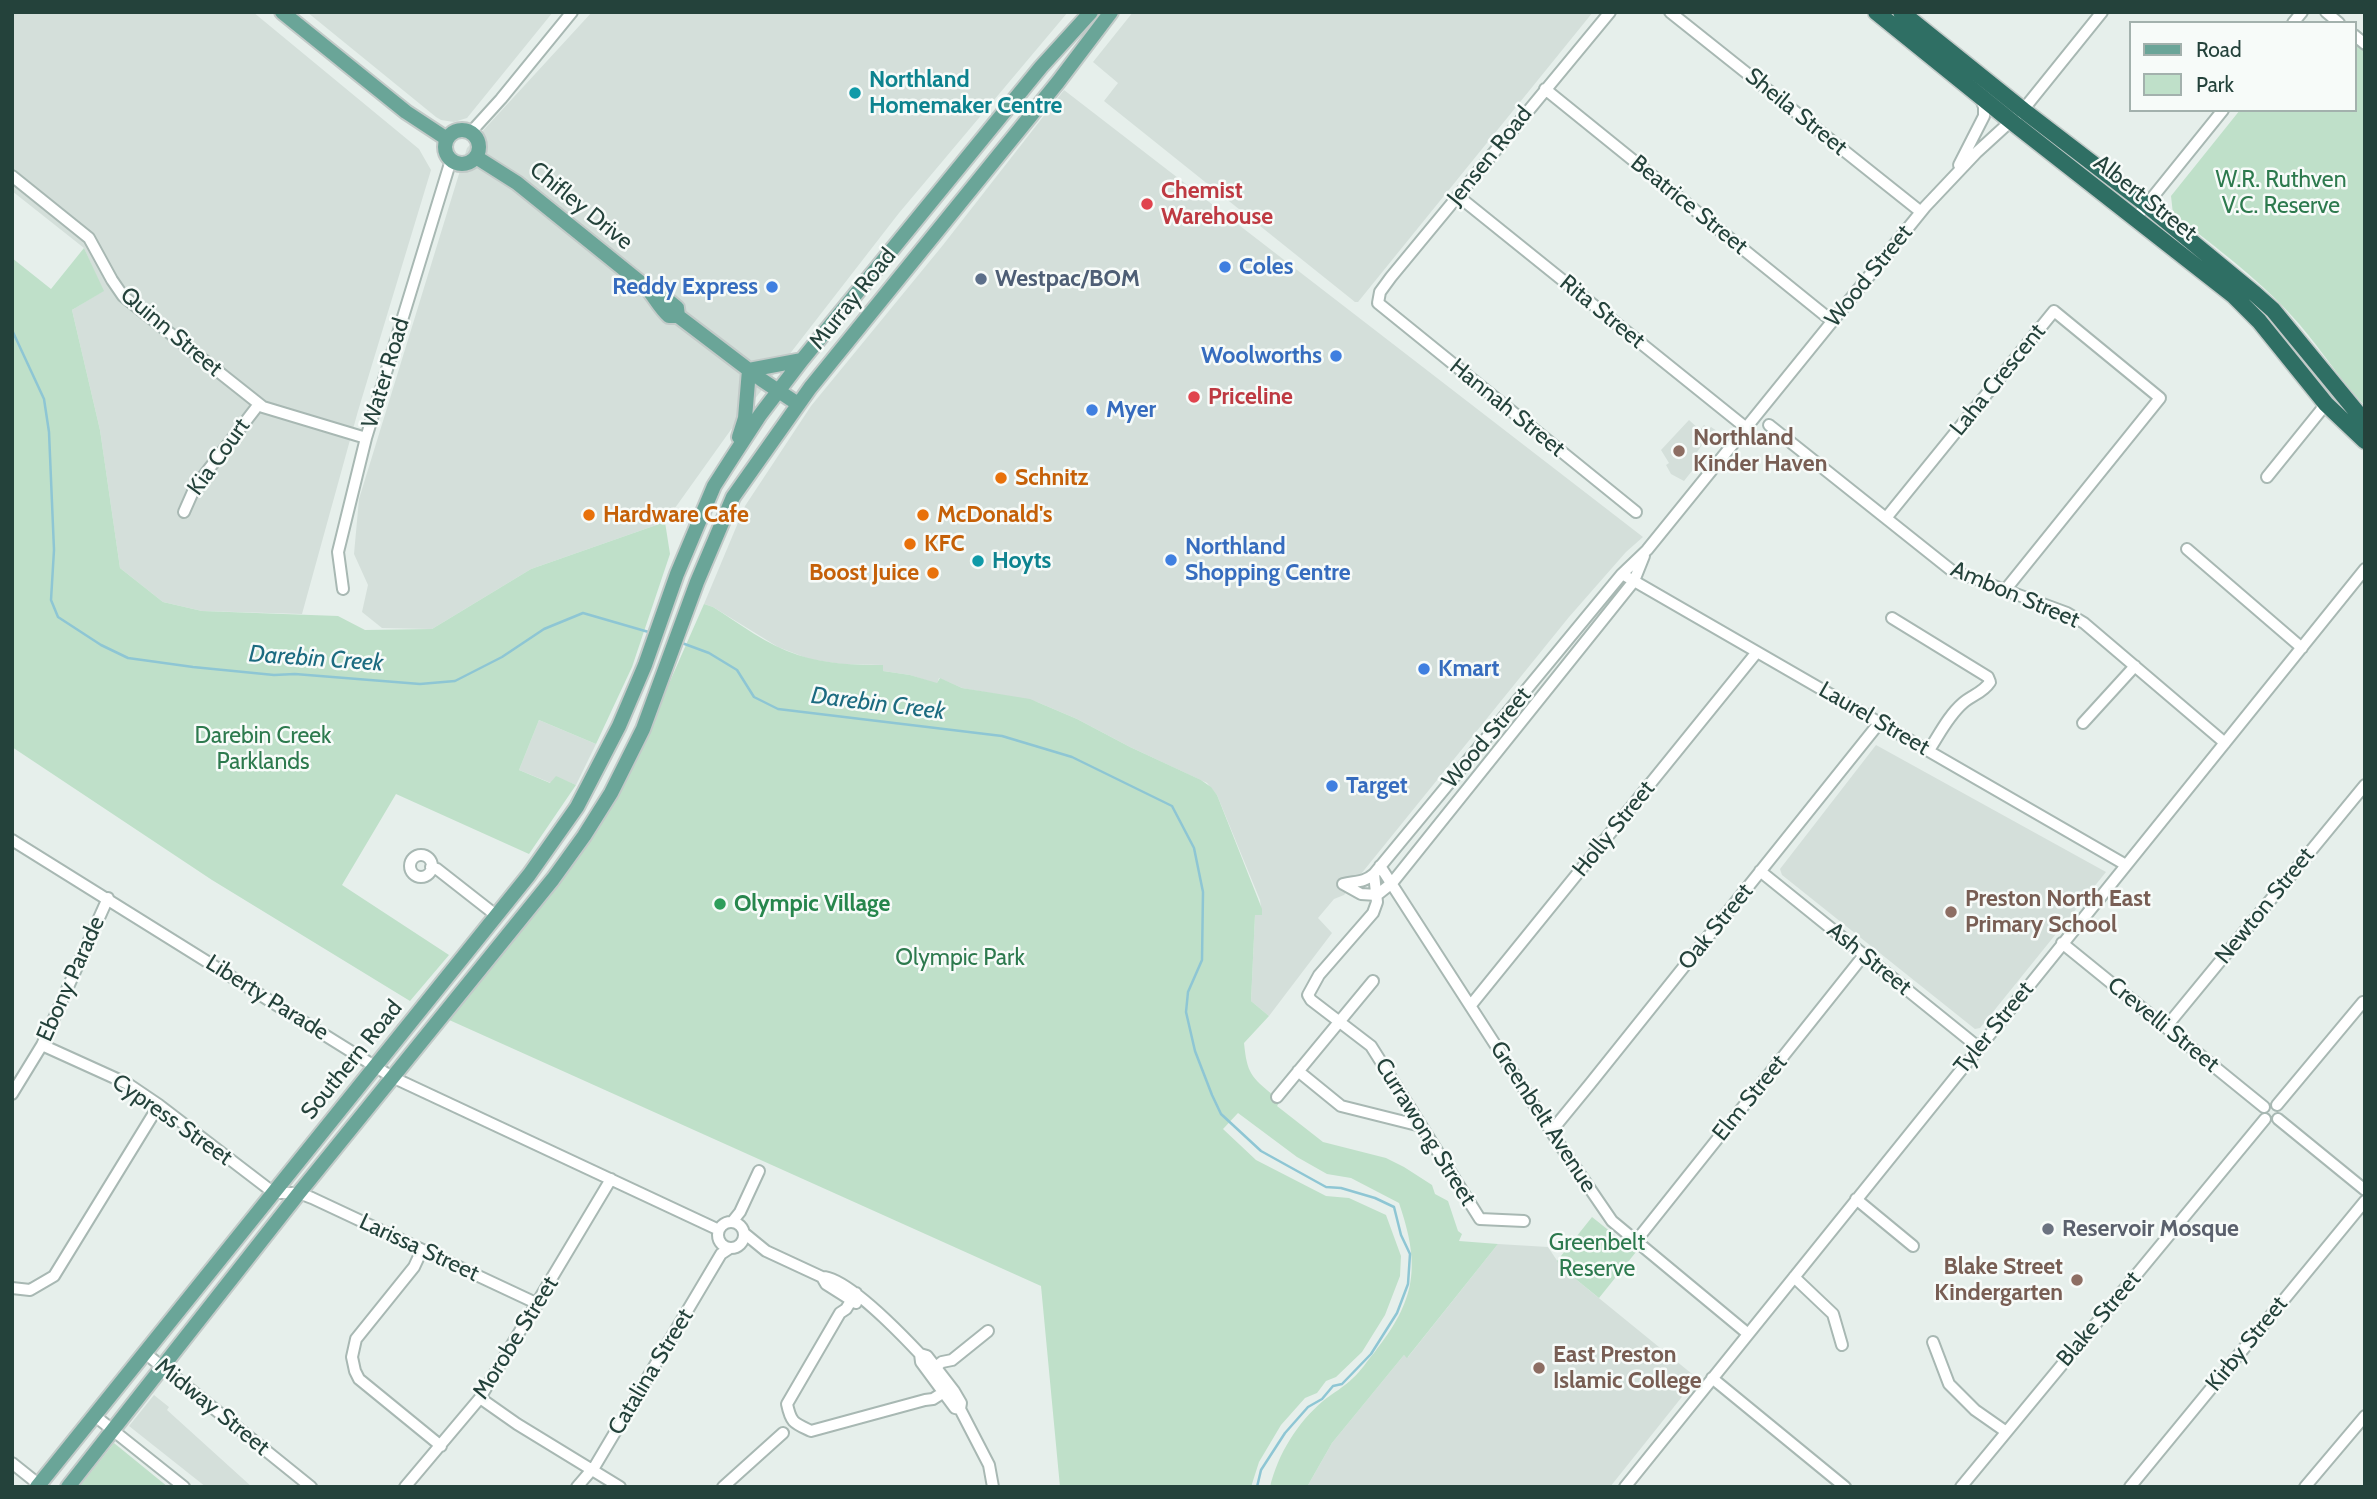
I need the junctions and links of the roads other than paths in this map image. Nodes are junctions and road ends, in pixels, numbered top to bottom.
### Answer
1 (282, 12) edge
2 (572, 12) edge
3 (1091, 12) edge
4 (1111, 12) edge
5 (1610, 12) edge
6 (1670, 12) edge
7 (1876, 12) edge
8 (1901, 12) edge
9 (2102, 12) edge
10 (1041, 67) junction
11 (1058, 82) junction
12 (1545, 89) junction
13 (1979, 94) junction
14 (2221, 112) edge
15 (2017, 116) junction
16 (471, 132) junction
17 (447, 139) junction
18 (476, 157) junction
19 (451, 160) junction
20 (12, 176) edge
21 (1952, 177) junction
22 (1458, 196) junction
23 (2147, 205) junction
24 (1921, 212) junction
25 (2135, 219) junction
26 (1378, 303) joint
27 (2273, 310) junction
28 (1832, 321) junction
29 (2259, 321) junction
30 (802, 360) junction
31 (749, 370) junction
32 (778, 391) junction
33 (259, 404) junction
34 (798, 404) junction
35 (2326, 404) junction
36 (2365, 422) edge
37 (1769, 425) dead end
38 (1745, 428) junction
39 (366, 438) junction
40 (2365, 441) edge
41 (732, 458) junction
42 (2267, 477) dead end
43 (184, 512) dead end
44 (1636, 512) dead end
45 (1886, 518) junction
46 (2187, 549) dead end
47 (1647, 550) junction
48 (2365, 569) edge
49 (677, 574) junction
50 (1622, 574) junction
51 (1634, 581) junction
52 (696, 582) junction
53 (343, 589) dead end
54 (2006, 589) junction
55 (1892, 618) dead end
56 (656, 633) joint
57 (675, 640) joint
58 (2302, 648) junction
59 (1758, 652) junction
60 (2135, 666) junction
61 (1880, 722) junction
62 (2082, 723) dead end
63 (2224, 743) junction
64 (1929, 750) junction
65 (2363, 791) edge
66 (1407, 834) junction
67 (1429, 838) junction
68 (12, 840) edge
69 (2126, 865) junction
70 (431, 867) dead end
71 (1377, 870) junction
72 (1760, 871) junction
73 (1392, 883) junction
74 (1377, 895) junction
75 (108, 898) junction
76 (497, 916) junction
77 (2062, 943) junction
78 (1864, 955) junction
79 (1373, 981) dead end
80 (1310, 988) joint
81 (2363, 1002) dead end
82 (1471, 1006) junction
83 (1339, 1021) junction
84 (2166, 1027) junction
85 (42, 1045) junction
86 (1978, 1047) junction
87 (377, 1065) junction
88 (1298, 1071) junction
89 (392, 1077) junction
90 (12, 1094) edge
91 (1277, 1097) dead end
92 (159, 1105) junction
93 (2277, 1105) junction
94 (2264, 1107) junction
95 (2265, 1119) junction
96 (2278, 1119) junction
97 (1422, 1126) junction
98 (1549, 1128) junction
99 (760, 1171) dead end
100 (611, 1179) junction
101 (2365, 1189) edge
102 (274, 1193) junction
103 (299, 1193) junction
104 (1856, 1199) junction
105 (2365, 1201) edge
106 (1524, 1220) dead end
107 (739, 1227) junction
108 (719, 1230) junction
109 (1636, 1241) junction
110 (1913, 1246) dead end
111 (728, 1248) junction
112 (422, 1250) junction
113 (766, 1251) junction
114 (1794, 1277) junction
115 (12, 1288) edge
116 (849, 1294) junction
117 (538, 1304) junction
118 (988, 1331) dead end
119 (1747, 1333) junction
120 (1933, 1342) dead end
121 (1842, 1345) dead end
122 (145, 1353) junction
123 (163, 1368) junction
124 (938, 1378) junction
125 (1712, 1378) junction
126 (480, 1398) junction
127 (960, 1409) junction
128 (95, 1416) junction
129 (2365, 1416) edge
130 (114, 1430) junction
131 (2005, 1431) junction
132 (783, 1433) dead end
133 (441, 1446) junction
134 (12, 1462) edge
135 (592, 1469) junction
136 (39, 1486) edge
137 (68, 1487) edge
138 (184, 1487) edge
139 (311, 1487) edge
140 (405, 1487) edge
141 (577, 1487) edge
142 (620, 1487) edge
143 (723, 1487) edge
144 (993, 1487) edge
145 (1625, 1487) edge
146 (1844, 1487) edge
147 (1961, 1487) edge
148 (2130, 1487) edge
149 (2305, 1487) edge

1 - 17 main road
2 - 16 street
3 - 10 main road, Murray Road
4 - 11 main road, Murray Road
5 - 12 street, Jensen Road
6 - 24 street, Sheila Street
7 - 13 highway, Albert Street
8 - 15 highway, Albert Street
9 - 15 street, Wood Street
10 - 11 main road
10 - 30 main road, Murray Road
11 - 34 main road, Murray Road
12 - 22 street, Jensen Road
12 - 28 street, Beatrice Street
13 - 15 highway, Albert Street
13 - 21 street
14 - 23 street
15 - 21 street, Wood Street
15 - 23 highway, Albert Street
15 - 25 highway, Albert Street
16 - 17 main road
16 - 18 main road
17 - 19 main road
18 - 19 main road
18 - 31 main road, Chifley Drive
19 - 39 street, Water Road
20 - 33 street, Quinn Street
21 - 24 street, Wood Street
22 - 26 street, Jensen Road
22 - 38 street, Rita Street
23 - 25 street
23 - 27 highway, Albert Street
24 - 28 street, Wood Street
25 - 29 highway, Albert Street
26 - 44 street, Hannah Street
27 - 29 highway
27 - 36 highway, Albert Street
28 - 38 street, Wood Street
29 - 35 highway, Albert Street
30 - 31 main road
30 - 32 main road, Murray Road
31 - 32 main road, Chifley Drive
31 - 41 main road
32 - 34 main road, Chifley Drive
32 - 41 main road, Murray Road
33 - 39 street, Quinn Street
33 - 43 street, Kia Court
34 - 52 main road, Murray Road
35 - 40 highway, Albert Street
35 - 42 street
37 - 45 street, Ambon Street
38 - 47 street, Wood Street
39 - 53 street, Water Road
41 - 49 main road, Murray Road
45 - 54 street, Ambon Street
45 - 54 street, Laha Crescent
46 - 58 street
47 - 50 street, Wood Street
47 - 51 street, Wood Street
48 - 58 street, Tyler Street
49 - 52 main road
49 - 56 main road, Murray Road
50 - 51 street, Laurel Street
50 - 66 street, Wood Street
51 - 59 street, Laurel Street
51 - 67 street, Wood Street
52 - 57 main road, Murray Road
54 - 60 street, Ambon Street
55 - 64 street
56 - 76 main road, Southern Road
57 - 89 main road, Southern Road
58 - 63 street, Tyler Street
59 - 61 street, Laurel Street
59 - 82 street, Holly Street
60 - 62 street
60 - 63 street, Ambon Street
61 - 64 street, Laurel Street
61 - 72 street, Oak Street
63 - 69 street, Tyler Street
64 - 69 street, Laurel Street
65 - 84 street, Newton Street
66 - 67 street
66 - 71 street, Wood Street
67 - 73 street, Wood Street
68 - 75 street, Liberty Parade
69 - 77 street, Tyler Street
70 - 76 street
71 - 73 street, Greenbelt Avenue
71 - 74 street
71 - 74 street
72 - 78 street, Ash Street
72 - 98 street, Oak Street
73 - 74 street, Wood Street
73 - 82 street, Greenbelt Avenue
74 - 80 street, Wood Street
75 - 85 street, Ebony Parade
75 - 87 street, Liberty Parade
76 - 87 main road, Southern Road
77 - 84 street, Crevelli Street
77 - 86 street, Tyler Street
78 - 86 street, Ash Street
78 - 109 street, Elm Street
79 - 83 street
80 - 83 street, Currawong Street
81 - 93 street
82 - 98 street, Greenbelt Avenue
83 - 88 street
83 - 97 street, Currawong Street
84 - 94 street, Crevelli Street
85 - 90 street, Ebony Parade
85 - 92 street, Cypress Street
86 - 104 street, Tyler Street
87 - 89 street, Liberty Parade
87 - 102 main road, Southern Road
88 - 91 street
88 - 97 street
89 - 100 street, Liberty Parade
89 - 103 main road, Southern Road
92 - 102 street, Cypress Street
92 - 115 street
93 - 94 street
93 - 96 street
94 - 95 street
95 - 96 street
95 - 131 street, Blake Street
96 - 101 street
97 - 106 street, Currawong Street
98 - 109 street, Greenbelt Avenue
99 - 107 street
100 - 108 street, Liberty Parade
100 - 117 street, Morobe Street
102 - 103 street
102 - 122 main road, Southern Road
103 - 112 street, Larissa Street
103 - 123 main road, Southern Road
104 - 110 street
104 - 114 street, Tyler Street
105 - 148 street, Kirby Street
107 - 108 street
107 - 111 street
107 - 113 street
108 - 111 street
109 - 119 street, Greenbelt Avenue
111 - 113 street
111 - 135 street, Catalina Street
112 - 117 street, Larissa Street
112 - 133 street
113 - 116 street
114 - 119 street, Tyler Street
114 - 121 street
116 - 124 street
116 - 124 street
117 - 126 street, Morobe Street
118 - 124 street
119 - 125 street, Tyler Street
120 - 131 street
122 - 123 street, Midway Street
122 - 128 main road, Southern Road
123 - 130 main road, Southern Road
123 - 139 street, Midway Street
124 - 127 street
124 - 127 street
125 - 145 street, Tyler Street
125 - 146 street
126 - 133 street, Morobe Street
126 - 135 street
127 - 144 street
128 - 130 street
128 - 136 main road, Southern Road
129 - 149 street
130 - 137 main road, Southern Road
130 - 138 street
131 - 147 street, Blake Street
132 - 143 street
133 - 140 street, Morobe Street
134 - 136 street
135 - 141 street, Catalina Street
135 - 142 street

